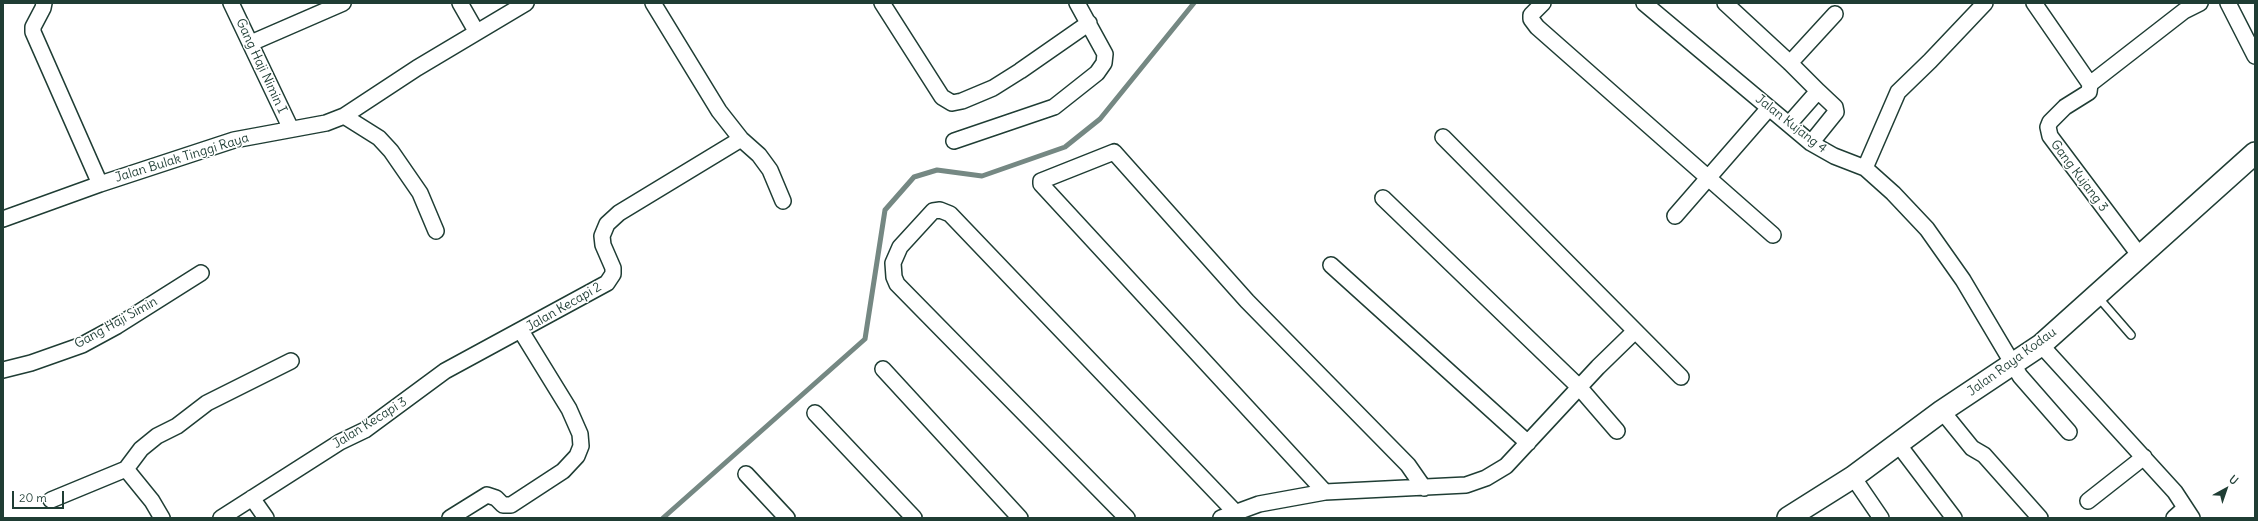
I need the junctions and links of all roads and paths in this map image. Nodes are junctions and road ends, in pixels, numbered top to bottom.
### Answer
1 (44, 3) edge
2 (231, 3) edge
3 (343, 3) edge
4 (460, 3) edge
5 (526, 3) edge
6 (653, 3) edge
7 (882, 3) edge
8 (1077, 3) edge
9 (1543, 3) edge
10 (1644, 3) edge
11 (1725, 3) edge
12 (1985, 3) edge
13 (2034, 3) edge
14 (2200, 3) edge
15 (2228, 3) edge
16 (1835, 14) dead end
17 (1089, 23) junction
18 (476, 31) junction
19 (251, 43) junction
20 (2255, 56) edge
21 (1790, 63) junction
22 (2090, 84) junction
23 (1818, 92) junction
24 (1769, 108) junction
25 (344, 116) junction
26 (1789, 124) junction
27 (291, 129) junction
28 (1443, 137) dead end
29 (741, 139) junction
30 (954, 140) dead end
31 (1812, 143) junction
32 (2255, 153) edge
33 (1865, 168) junction
34 (1708, 178) junction
35 (100, 184) junction
36 (1382, 198) dead end
37 (783, 201) dead end
38 (1675, 216) dead end
39 (3, 219) edge
40 (436, 231) dead end
41 (1773, 235) dead end
42 (2140, 256) junction
43 (1331, 265) dead end
44 (201, 273) dead end
45 (2096, 296) junction
46 (521, 331) junction
47 (1635, 331) junction
48 (2131, 336) dead end
49 (2040, 345) junction
50 (291, 361) dead end
51 (2012, 364) junction
52 (883, 369) dead end
53 (3, 370) edge
54 (1681, 377) dead end
55 (1579, 387) junction
56 (1942, 411) junction
57 (815, 412) dead end
58 (1616, 431) dead end
59 (2069, 432) dead end
60 (1528, 443) junction
61 (1898, 444) junction
62 (2144, 457) junction
63 (126, 469) junction
64 (746, 474) dead end
65 (1853, 477) junction
66 (1424, 488) junction
67 (1325, 492) junction
68 (252, 498) junction
69 (51, 500) dead end
70 (2088, 501) dead end
71 (1228, 515) edge
72 (2184, 515) edge
73 (162, 518) edge
74 (221, 518) edge
75 (266, 518) edge
76 (450, 518) edge
77 (787, 518) edge
78 (914, 518) edge
79 (1020, 518) edge
80 (1127, 518) edge
81 (1788, 518) edge
82 (1881, 518) edge
83 (1954, 518) edge
84 (2040, 518) edge

1 - 35 street
2 - 19 street, Gang Haji Nimin I
3 - 19 street
4 - 18 street
5 - 18 street, Jalan Bulak Tinggi Raya
6 - 29 street
7 - 17 street
8 - 17 street
9 - 34 street
10 - 24 street, Jalan Kujang 4
11 - 21 street
12 - 33 street
13 - 22 street
14 - 22 street
15 - 20 street
16 - 21 street
17 - 30 street
18 - 25 street, Jalan Bulak Tinggi Raya
19 - 27 street, Gang Haji Nimin I
21 - 23 street
22 - 42 street, Gang Kujang 3
23 - 26 street
23 - 31 street
24 - 26 street, Jalan Kujang 4
24 - 34 street
25 - 27 street, Jalan Bulak Tinggi Raya
25 - 40 street
26 - 31 street, Jalan Kujang 4
27 - 35 street, Jalan Bulak Tinggi Raya
28 - 47 street
29 - 37 street
29 - 46 street, Jalan Kecapi 2
31 - 33 street, Jalan Kujang 4
32 - 42 street, Jalan Raya Kodau
33 - 51 street, Jalan Kujang 4
34 - 38 street
34 - 41 street
35 - 39 street, Jalan Bulak Tinggi Raya
36 - 55 street
42 - 45 street, Jalan Raya Kodau
43 - 60 street
44 - 53 street, Gang Haji Simin
45 - 48 lane
45 - 49 street, Jalan Raya Kodau
46 - 68 street, Jalan Kecapi 3
46 - 76 street, Jalan Kecapi 2
47 - 54 street
47 - 55 street
49 - 51 street, Jalan Raya Kodau
49 - 62 street
50 - 63 street
51 - 56 street, Jalan Raya Kodau
51 - 59 street, Jalan Kujang 4
52 - 79 street
55 - 58 street
55 - 60 street
56 - 61 street, Jalan Raya Kodau
56 - 84 street
57 - 78 street
60 - 66 street
61 - 65 street, Jalan Raya Kodau
61 - 83 street
62 - 70 street
62 - 72 street
63 - 69 street
63 - 73 street
64 - 77 street
65 - 81 street, Jalan Raya Kodau
65 - 82 street
66 - 67 street
66 - 67 street
67 - 71 street
68 - 74 street, Jalan Kecapi 3
68 - 75 street
71 - 80 street

